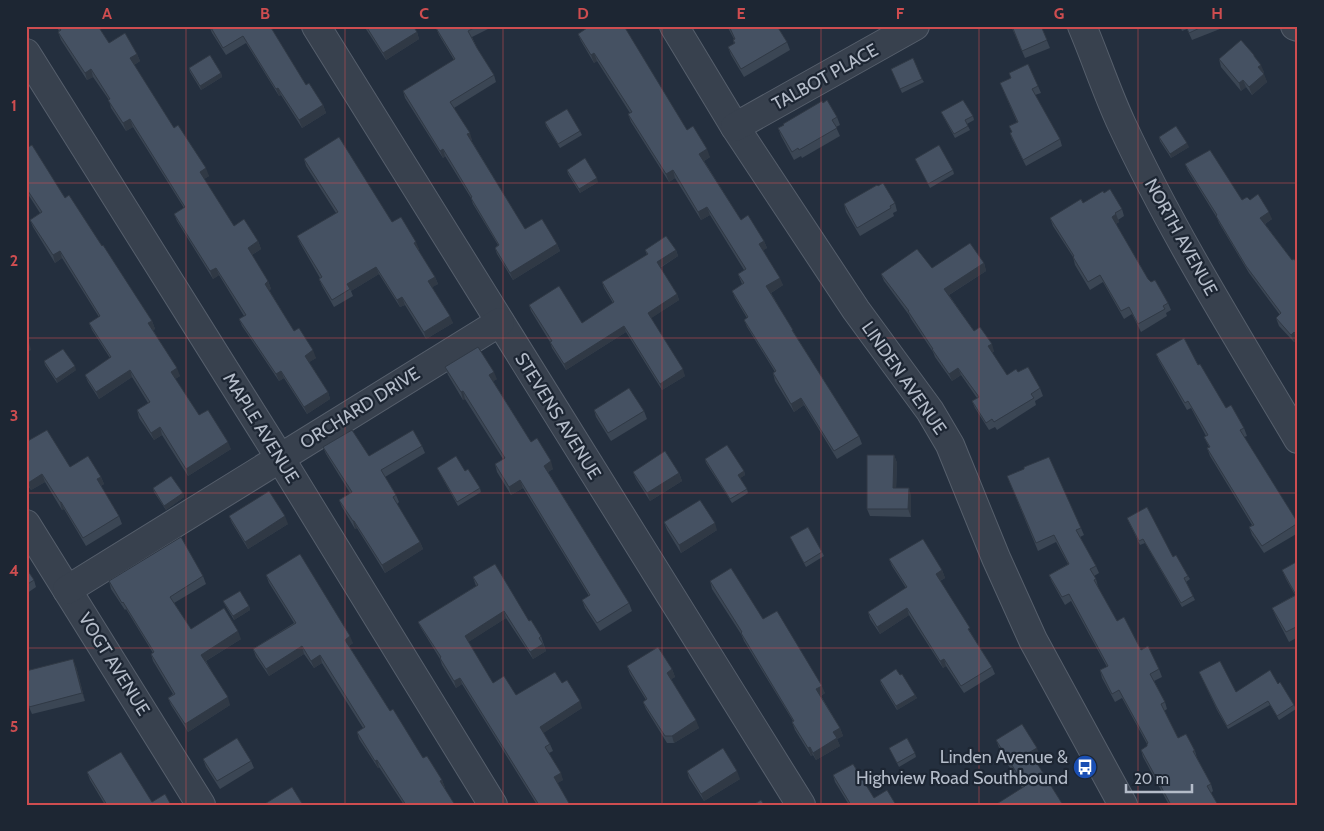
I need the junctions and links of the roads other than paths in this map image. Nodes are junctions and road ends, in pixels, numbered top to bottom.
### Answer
1 (316, 26) edge
2 (674, 26) edge
3 (915, 26) edge
4 (1082, 26) edge
5 (26, 53) edge
6 (735, 127) junction
7 (500, 322) junction
8 (1298, 439) edge
9 (280, 458) junction
10 (26, 524) edge
11 (68, 590) junction
12 (201, 805) edge
13 (493, 805) edge
14 (801, 805) edge
15 (1123, 805) edge

1 - 7 street, STEVENS AVENUE
2 - 6 street, LINDEN AVENUE
3 - 6 street, TALBOT PLACE
4 - 8 street, NORTH AVENUE
5 - 9 street, MAPLE AVENUE
6 - 15 street, LINDEN AVENUE
7 - 9 street, ORCHARD DRIVE
7 - 14 street, STEVENS AVENUE
9 - 11 street, ORCHARD DRIVE
9 - 13 street, MAPLE AVENUE
10 - 11 street, VOGT AVENUE
11 - 12 street, VOGT AVENUE

